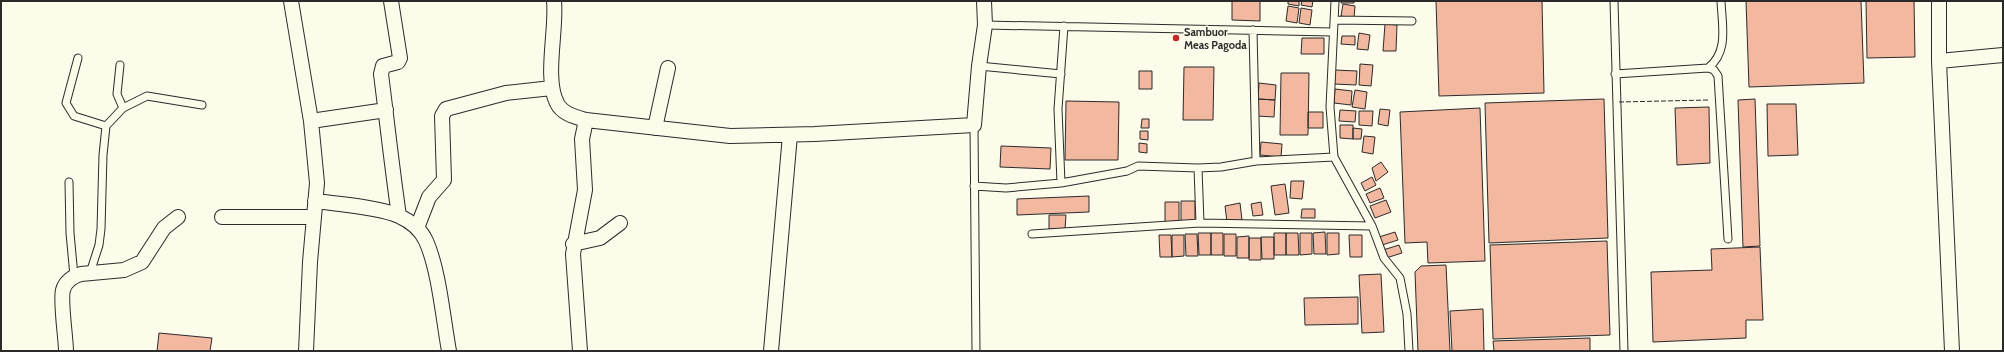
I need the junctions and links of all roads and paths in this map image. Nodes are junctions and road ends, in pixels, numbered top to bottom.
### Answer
1 (291, 1) edge
2 (391, 1) edge
3 (554, 1) edge
4 (984, 1) edge
5 (1335, 1) edge
6 (1614, 1) edge
7 (1721, 1) edge
8 (1939, 1) edge
9 (1334, 20) junction
10 (1412, 21) dead end
11 (985, 25) junction
12 (1064, 26) junction
13 (1253, 30) junction
14 (1333, 32) junction
15 (2003, 55) edge
16 (78, 58) dead end
17 (1939, 61) junction
18 (120, 65) dead end
19 (979, 66) junction
20 (668, 68) dead end
21 (1708, 68) junction
22 (1061, 74) junction
23 (1615, 74) junction
24 (552, 88) junction
25 (202, 105) dead end
26 (123, 108) junction
27 (386, 110) junction
28 (586, 120) junction
29 (311, 121) junction
30 (974, 125) junction
31 (106, 126) junction
32 (655, 128) junction
33 (790, 136) junction
34 (1334, 157) junction
35 (1256, 161) junction
36 (1198, 168) junction
37 (69, 182) dead end
38 (1061, 183) junction
39 (974, 186) junction
40 (315, 202) junction
41 (398, 216) junction
42 (178, 217) dead end
43 (222, 217) dead end
44 (314, 217) junction
45 (620, 223) dead end
46 (1200, 224) junction
47 (1372, 226) junction
48 (417, 228) junction
49 (1032, 234) dead end
50 (1728, 239) dead end
51 (574, 244) junction
52 (90, 273) junction
53 (74, 276) junction
54 (66, 351) edge
55 (306, 351) edge
56 (449, 351) edge
57 (580, 351) edge
58 (771, 351) edge
59 (976, 351) edge
60 (1409, 351) edge
61 (1624, 351) edge
62 (1952, 351) edge

1 - 29 street
2 - 27 street
3 - 24 street
4 - 11 street
5 - 9 lane
6 - 23 lane
7 - 21 lane
8 - 17 street
9 - 10 lane
9 - 14 lane
11 - 12 lane
11 - 19 street
12 - 13 lane
12 - 22 lane
13 - 14 lane
13 - 35 lane
14 - 34 lane
15 - 17 street
16 - 31 lane
17 - 62 street
18 - 26 lane
19 - 22 lane
19 - 30 street
20 - 32 street
21 - 23 lane
21 - 50 lane
22 - 38 lane
23 - 61 lane
24 - 28 street
24 - 48 street
25 - 26 lane
26 - 31 lane
27 - 29 street
27 - 41 street
28 - 32 street
28 - 51 street
29 - 40 street
30 - 33 street
30 - 39 lane
31 - 52 lane
32 - 33 street
33 - 58 street
34 - 35 lane
34 - 47 lane
35 - 36 lane
36 - 38 lane
36 - 46 lane
37 - 53 lane
38 - 39 lane
39 - 59 lane
40 - 41 street
40 - 44 street
41 - 48 street
42 - 52 street
43 - 44 street
44 - 55 street
45 - 51 street
46 - 47 lane
46 - 49 lane
47 - 60 lane
48 - 56 street
51 - 57 street
52 - 53 street
53 - 54 street

